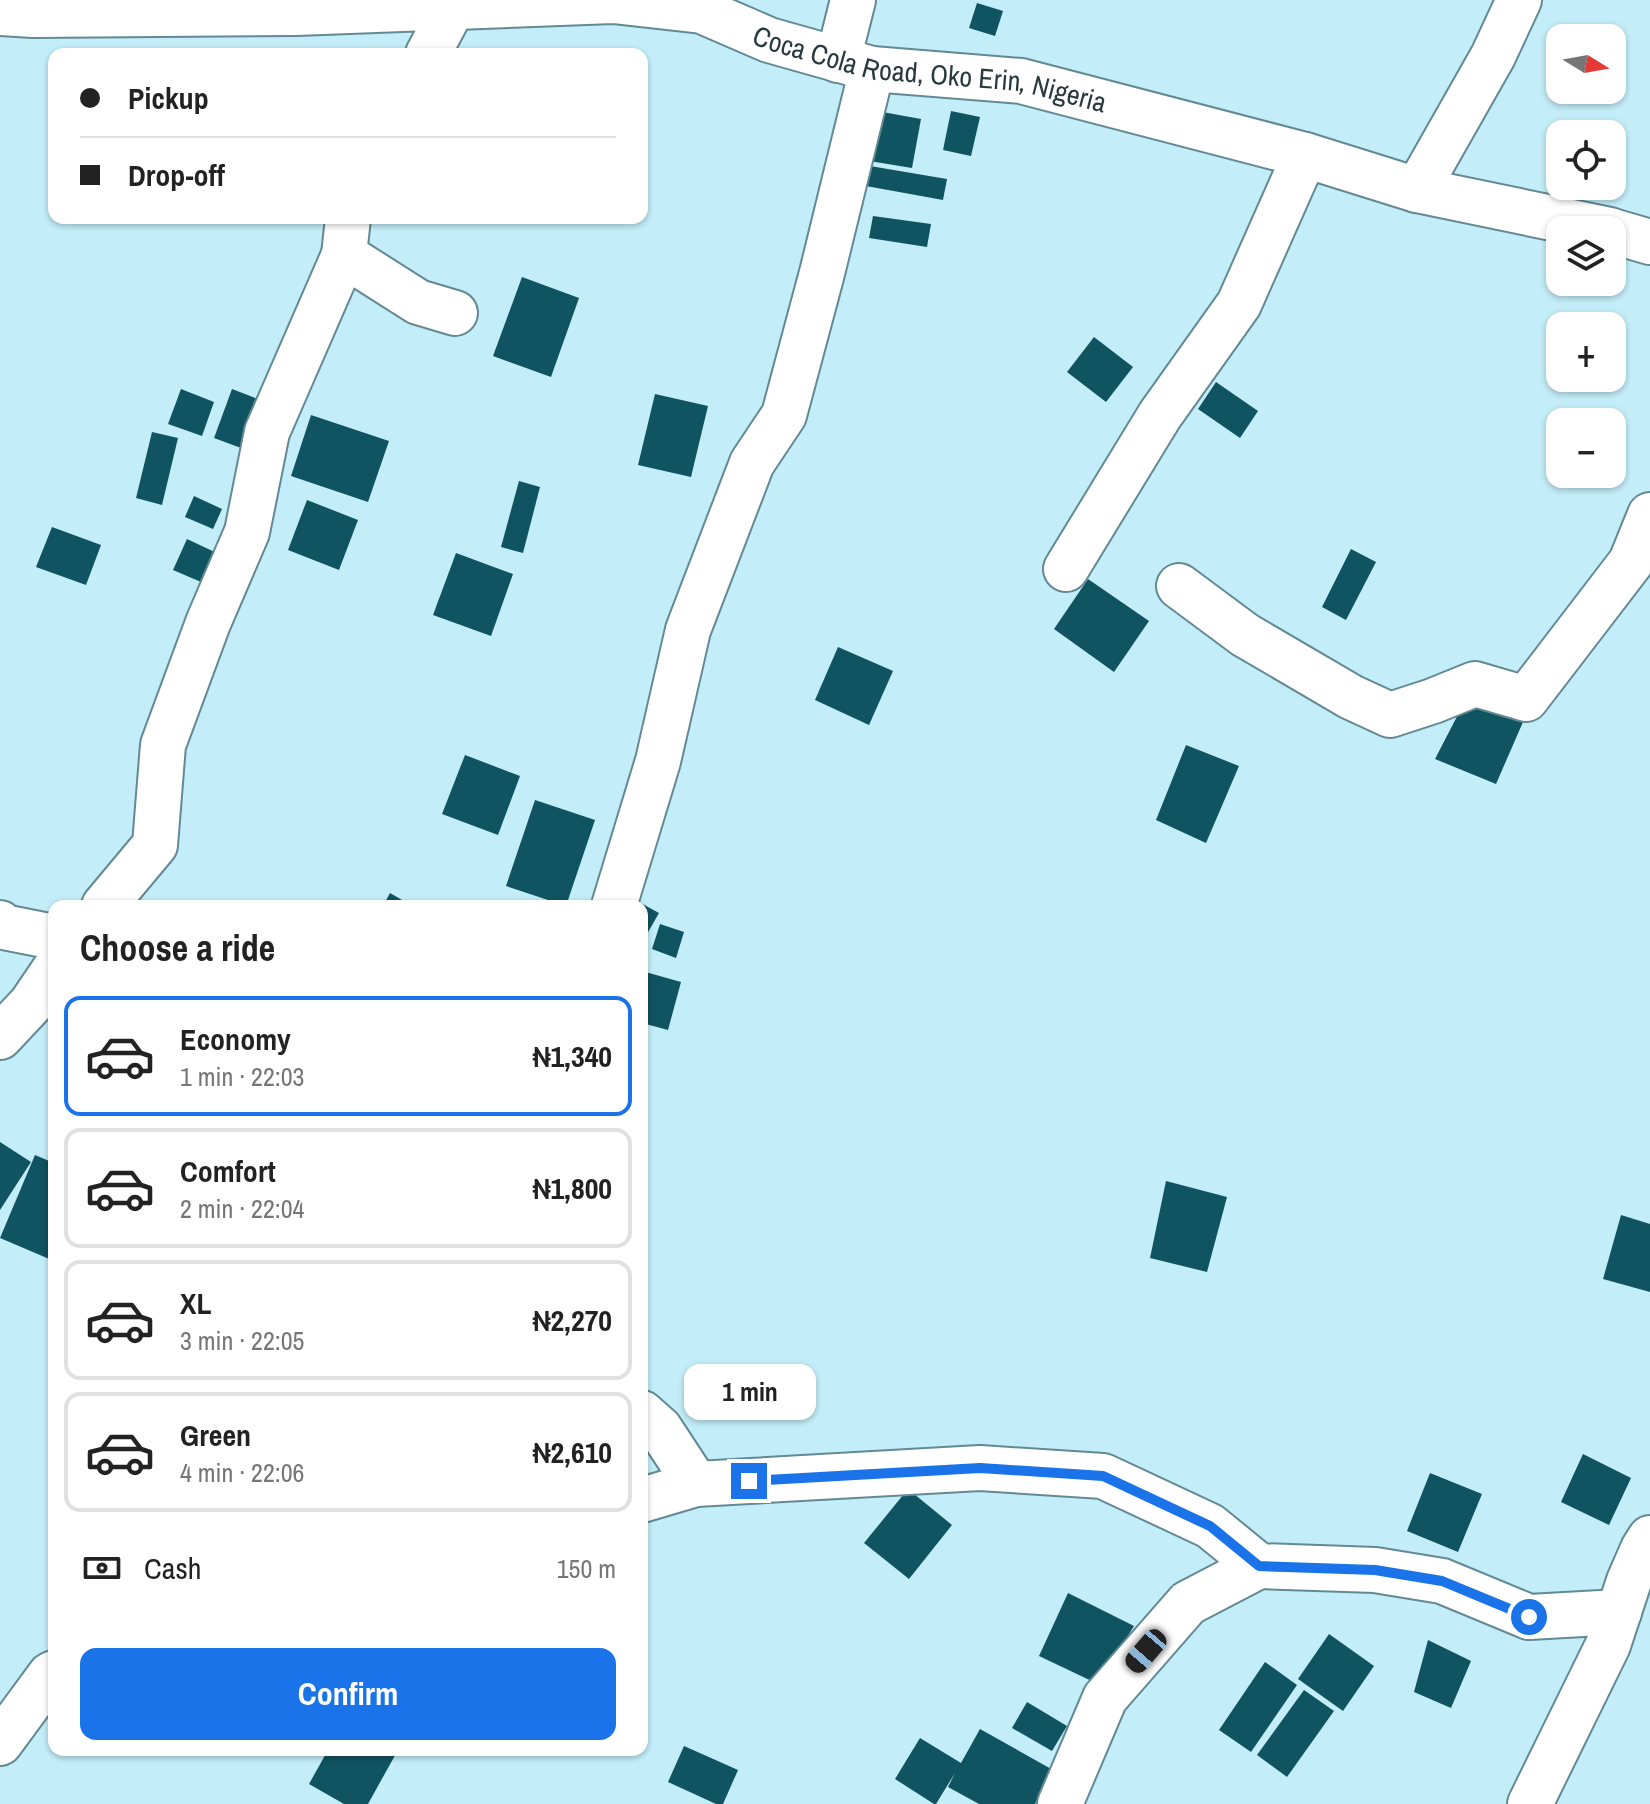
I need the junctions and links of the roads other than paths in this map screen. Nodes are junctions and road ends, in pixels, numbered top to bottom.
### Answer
1 (853, 0) edge
2 (1519, 0) edge
3 (703, 5) edge
4 (296, 6) edge
5 (453, 7) junction
6 (0, 13) edge
7 (431, 48) edge
8 (855, 64) junction
9 (1305, 155) junction
10 (1417, 190) junction
11 (1546, 217) edge
12 (1626, 235) edge
13 (346, 237) edge
14 (1650, 242) edge
15 (455, 313) dead end
16 (1650, 515) edge
17 (1066, 569) dead end
18 (1179, 586) dead end
19 (109, 900) edge
20 (616, 900) edge
21 (0, 923) edge
22 (48, 936) edge
23 (48, 979) edge
24 (0, 1037) edge
25 (648, 1418) edge
26 (696, 1484) junction
27 (648, 1498) edge
28 (1650, 1538) edge
29 (1259, 1566) junction
30 (1619, 1612) junction
31 (48, 1678) edge
32 (0, 1743) edge
33 (1060, 1804) edge
34 (1530, 1804) edge

1 - 8 street
2 - 10 street
3 - 5 street, Coca Cola Road, Oko Erin, Nigeria
3 - 8 street, Coca Cola Road, Oko Erin, Nigeria
4 - 5 street, Coca Cola Road, Oko Erin, Nigeria
4 - 6 street, Coca Cola Road, Oko Erin, Nigeria
5 - 7 street
8 - 9 street, Coca Cola Road, Oko Erin, Nigeria
8 - 20 street
9 - 10 street, Coca Cola Road, Oko Erin, Nigeria
9 - 17 street
10 - 11 street, Coca Cola Road, Oko Erin, Nigeria
12 - 14 street, Coca Cola Road, Oko Erin, Nigeria
13 - 15 street
13 - 19 street
16 - 18 street
21 - 22 street
23 - 24 street
25 - 26 street
26 - 27 street
26 - 29 street
28 - 30 street
29 - 30 street
29 - 33 street
30 - 34 street
31 - 32 street

